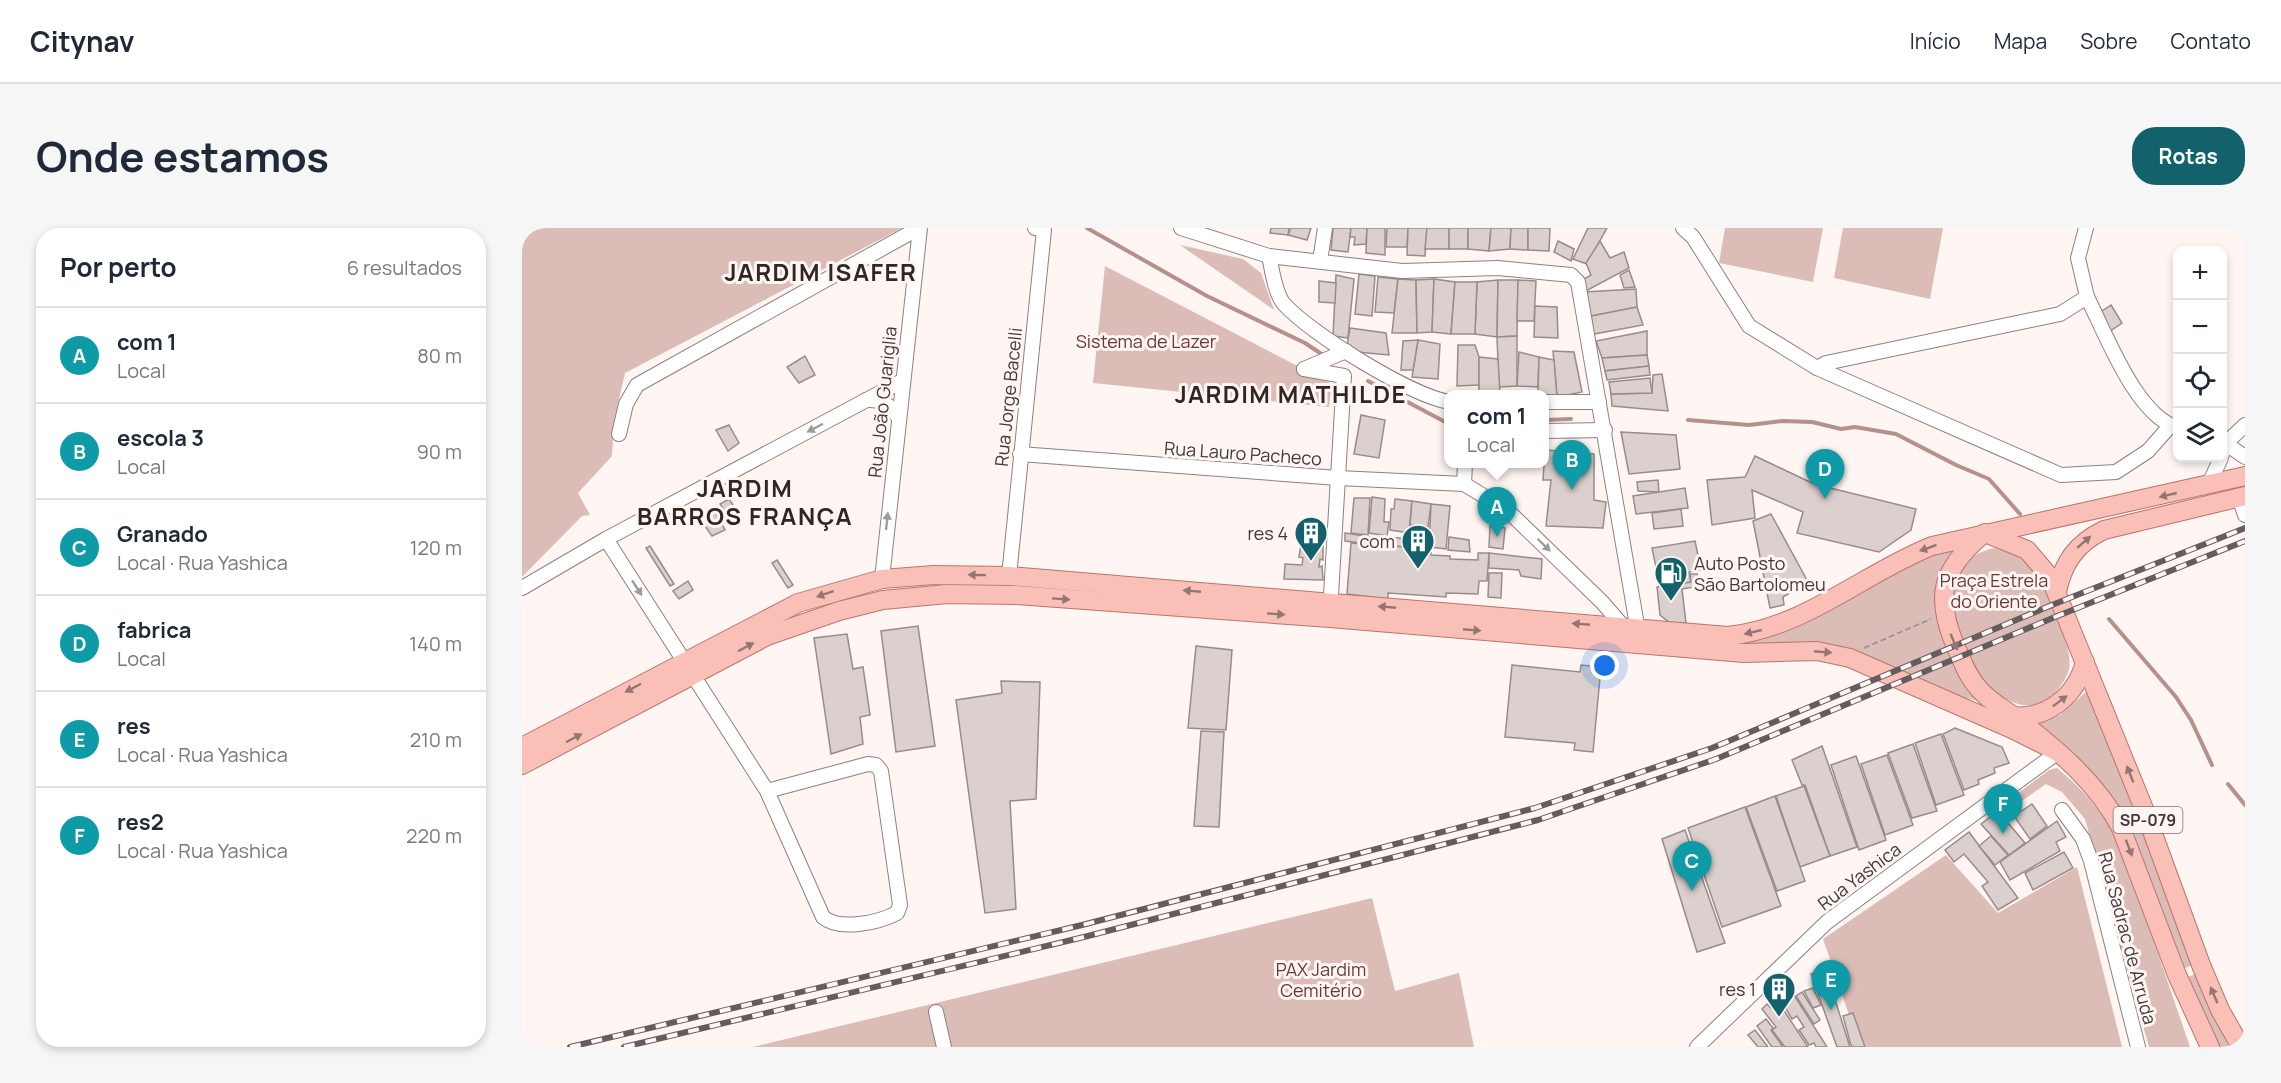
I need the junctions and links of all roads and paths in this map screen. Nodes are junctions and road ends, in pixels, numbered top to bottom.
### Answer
1 (920, 228) edge
2 (1035, 228) edge
3 (1181, 228) edge
4 (1325, 228) edge
5 (1683, 228) edge
6 (2086, 228) edge
7 (892, 243) junction
8 (1269, 256) junction
9 (916, 258) junction
10 (1320, 261) junction
11 (2087, 297) junction
12 (1346, 351) junction
13 (1818, 368) junction
14 (902, 381) junction
15 (866, 400) junction
16 (1444, 401) edge
17 (1549, 402) edge
18 (1599, 402) junction
19 (898, 417) junction
20 (2245, 425) edge
21 (2173, 426) edge
22 (2173, 428) edge
23 (1605, 430) junction
24 (1549, 431) edge
25 (619, 434) dead end
26 (2227, 445) edge
27 (2227, 450) edge
28 (1020, 454) junction
29 (2245, 457) edge
30 (2218, 462) edge
31 (1465, 468) edge
32 (2245, 476) edge
33 (1338, 478) junction
34 (1464, 484) junction
35 (2208, 486) junction
36 (2242, 497) edge
37 (2245, 515) edge
38 (1984, 533) junction
39 (606, 539) junction
40 (1009, 576) junction
41 (882, 579) junction
42 (522, 588) edge
43 (2057, 592) junction
44 (1330, 604) junction
45 (856, 606) junction
46 (1944, 614) junction
47 (1634, 633) junction
48 (1850, 658) junction
49 (2085, 662) junction
50 (689, 668) junction
51 (1968, 710) junction
52 (2015, 717) junction
53 (522, 747) edge
54 (2058, 752) junction
55 (522, 765) edge
56 (767, 790) junction
57 (2062, 810) dead end
58 (936, 1012) dead end
59 (944, 1047) edge
60 (1696, 1047) edge
61 (2138, 1047) edge
62 (2210, 1047) edge
63 (2241, 1047) edge

1 - 7 street
1 - 9 street, Rua João Guariglia
2 - 28 street, Rua Jorge Bacelli
3 - 8 street
4 - 10 street
5 - 13 street
6 - 11 street
7 - 9 street
7 - 25 street
8 - 10 street
8 - 12 street
9 - 14 street, Rua João Guariglia
10 - 18 street
11 - 13 street
11 - 21 street
12 - 16 street
12 - 33 street
13 - 22 street
14 - 15 street
14 - 19 street, Rua João Guariglia
15 - 19 street
15 -> 39 street
17 - 18 street
18 - 23 street
41 -> 19 street, Rua João Guariglia
20 - 26 street
23 - 24 street
23 - 47 street
27 - 29 street
28 - 33 street, Rua Lauro Pacheco
28 - 40 street, Rua Jorge Bacelli
30 - 35 street
31 - 34 street
32 - 35 main road
33 - 34 street, Rua Lauro Pacheco
33 - 44 street
34 -> 47 street
35 -> 38 main road
36 - 37 street
43 -> 36 main road
38 - 43 main road, SP-079
38 - 46 main road, SP-079
38 -> 47 main road
39 - 42 street
39 -> 50 street
40 -> 41 main road
44 -> 40 main road
41 - 45 main road
41 -> 50 main road
43 - 49 main road, SP-079
45 -> 44 main road
44 - 47 main road
50 -> 45 main road
46 - 48 path
46 -> 52 main road, SP-079
47 -> 48 main road
48 - 51 main road
52 -> 49 main road
63 -> 49 main road, SP-079
50 -> 53 main road
55 -> 50 main road
50 - 56 street
51 - 52 main road
51 - 54 main road
52 - 54 main road, SP-079
54 - 60 street, Rua Yashica
54 -> 62 main road, SP-079
56 - 56 street
57 - 61 street, Rua Sadrac de Arruda
58 - 59 street

